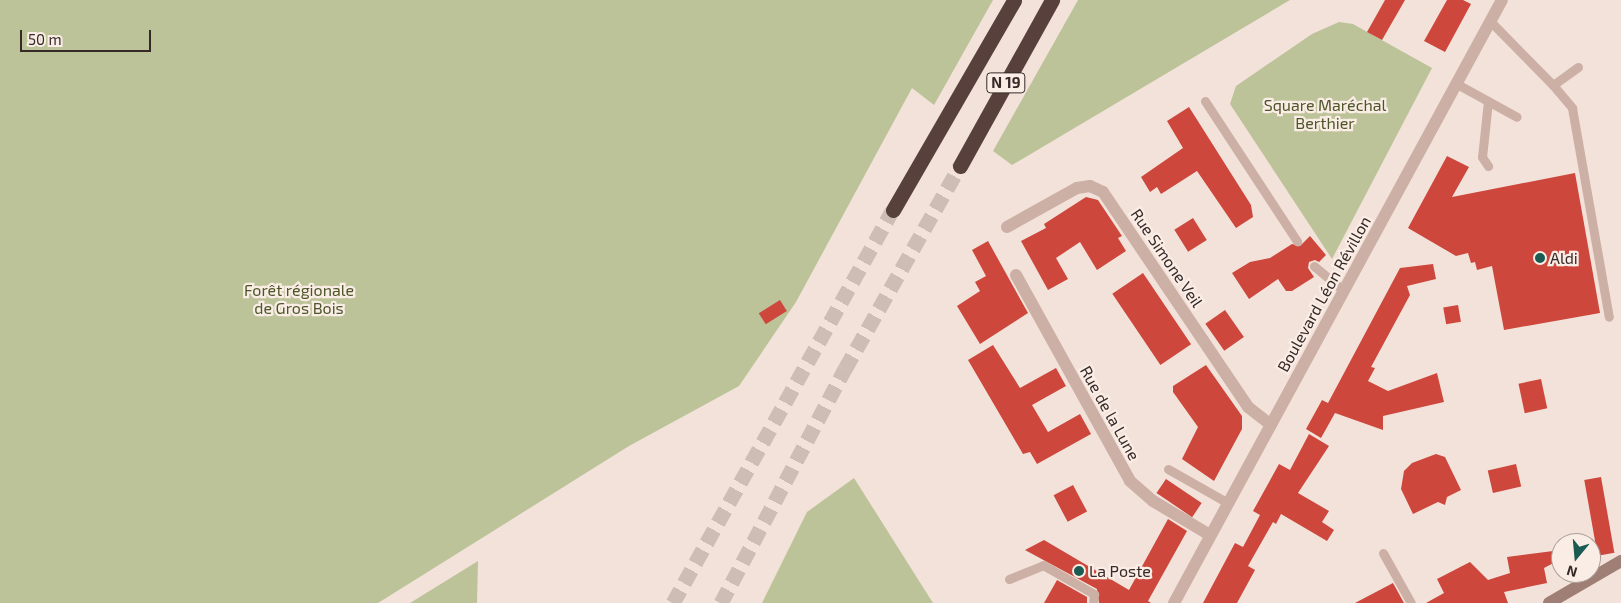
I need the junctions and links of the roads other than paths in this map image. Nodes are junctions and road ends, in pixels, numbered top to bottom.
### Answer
1 (1014, 0) edge
2 (1052, 0) edge
3 (1502, 0) edge
4 (1491, 22) junction
5 (1578, 67) dead end
6 (1457, 84) junction
7 (1553, 86) junction
8 (1205, 100) dead end
9 (1488, 101) junction
10 (1517, 118) dead end
11 (960, 166) tunnel mouth
12 (1488, 166) dead end
13 (893, 210) tunnel mouth
14 (1007, 228) dead end
15 (1297, 241) dead end
16 (1314, 266) dead end
17 (1016, 275) dead end
18 (1344, 291) junction
19 (1609, 317) dead end
20 (1271, 425) junction
21 (1168, 469) dead end
22 (1228, 503) junction
23 (1210, 536) junction
24 (1383, 553) dead end
25 (1621, 562) edge
26 (1009, 579) dead end
27 (1564, 600) edge
28 (1093, 603) edge
29 (1174, 603) edge
30 (1411, 603) edge
31 (1549, 603) edge

1 - 13 highway, N 19
2 - 11 highway, N 19
3 - 4 street, Boulevard Léon Révillon
4 - 6 street, Boulevard Léon Révillon
4 - 7 lane
5 - 7 lane
6 - 9 lane
6 - 18 street, Boulevard Léon Révillon
7 - 19 lane
8 - 15 lane
9 - 10 lane
9 - 12 lane
14 - 20 street, Rue Simone Veil
16 - 18 lane
17 - 23 street, Rue de la Lune
18 - 20 street, Boulevard Léon Révillon
20 - 22 street, Boulevard Léon Révillon
21 - 22 lane
22 - 23 street, Boulevard Léon Révillon
23 - 29 street, Boulevard Léon Révillon
24 - 30 lane
25 - 27 main road
26 - 28 lane
27 - 31 main road

